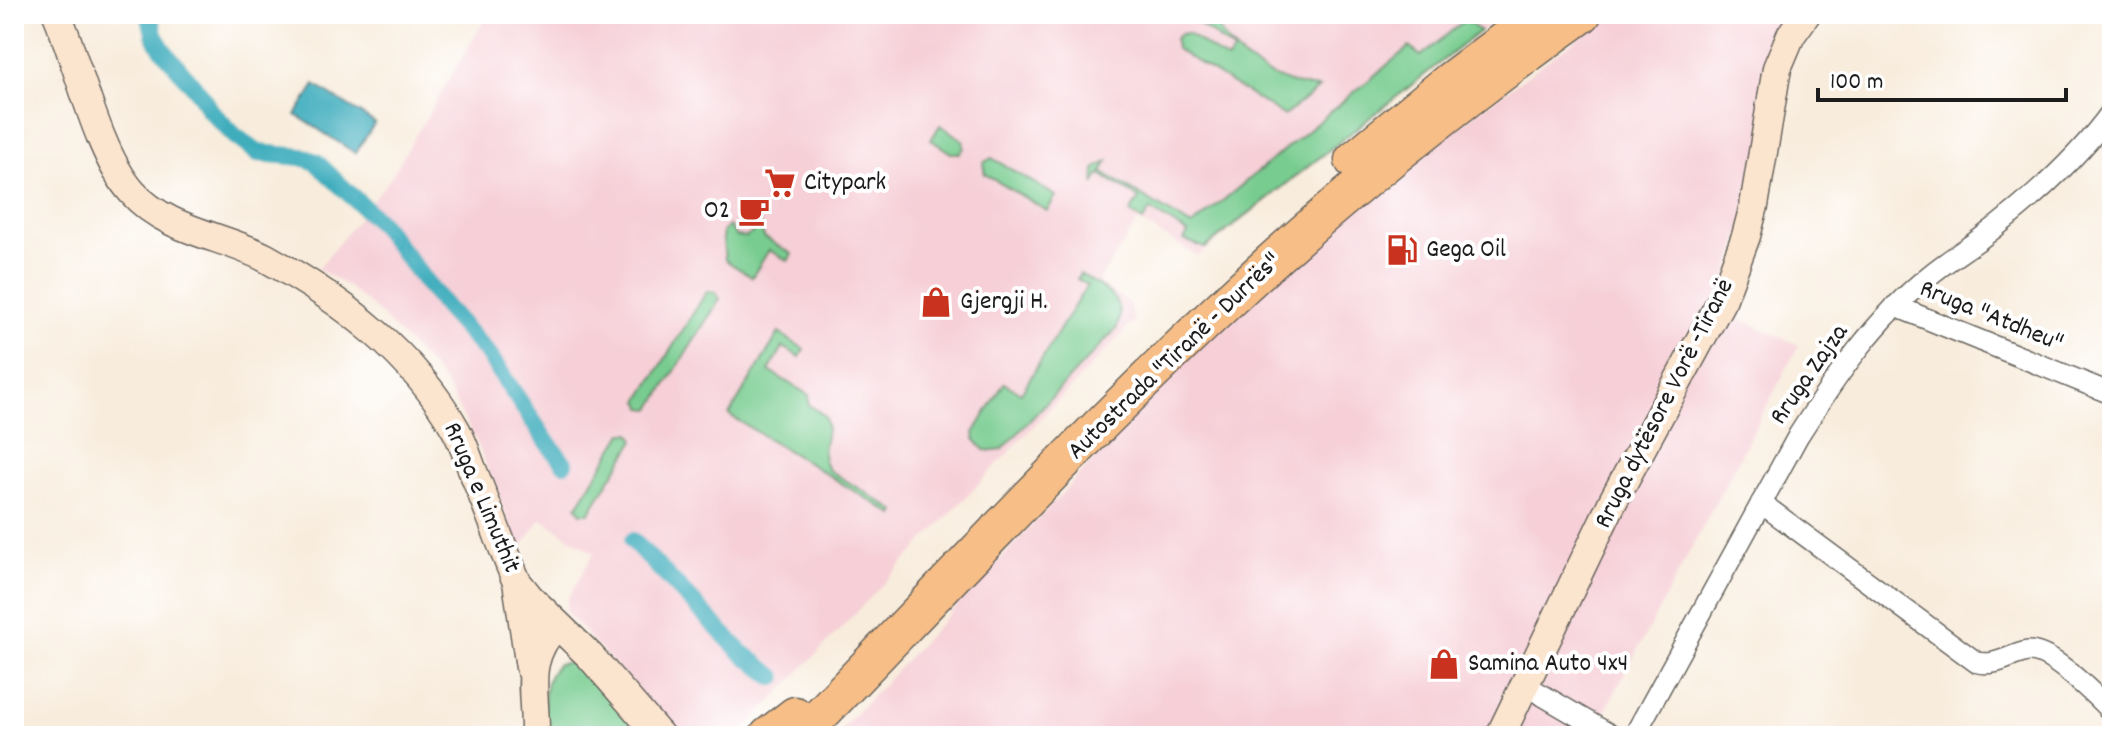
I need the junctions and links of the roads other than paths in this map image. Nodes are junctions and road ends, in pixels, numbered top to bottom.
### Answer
1 (57, 14) edge
2 (1539, 14) edge
3 (1583, 14) edge
4 (1806, 14) edge
5 (2112, 111) edge
6 (1895, 306) junction
7 (2112, 394) edge
8 (1761, 503) junction
9 (517, 582) junction
10 (556, 625) junction
11 (590, 656) junction
12 (531, 675) junction
13 (1525, 685) junction
14 (2112, 712) edge
15 (535, 723) edge
16 (784, 731) edge
17 (660, 736) edge
18 (1500, 736) edge
19 (1612, 736) edge
20 (1634, 736) edge

1 - 9 main road, Rruga e Limuthit
2 - 16 highway, Autostrada "Tiranë - Durrës"
3 - 16 highway, Autostrada "Tiranë - Durrës"
4 - 13 main road, Rruga dytësore Vorë -Tiranë
5 - 6 street, Rruga Zajza
6 - 7 street, Rruga "Atdheu"
6 - 8 street, Rruga Zajza
8 - 14 street
8 - 20 street, Rruga Zajza
9 - 10 main road, Rruga e Limuthit
9 - 12 main road
10 - 11 main road, Rruga e Limuthit
10 - 12 main road
11 - 15 main road
11 - 17 main road, Rruga e Limuthit
12 - 15 main road
13 - 18 main road, Rruga dytësore Vorë -Tiranë
13 - 19 street

